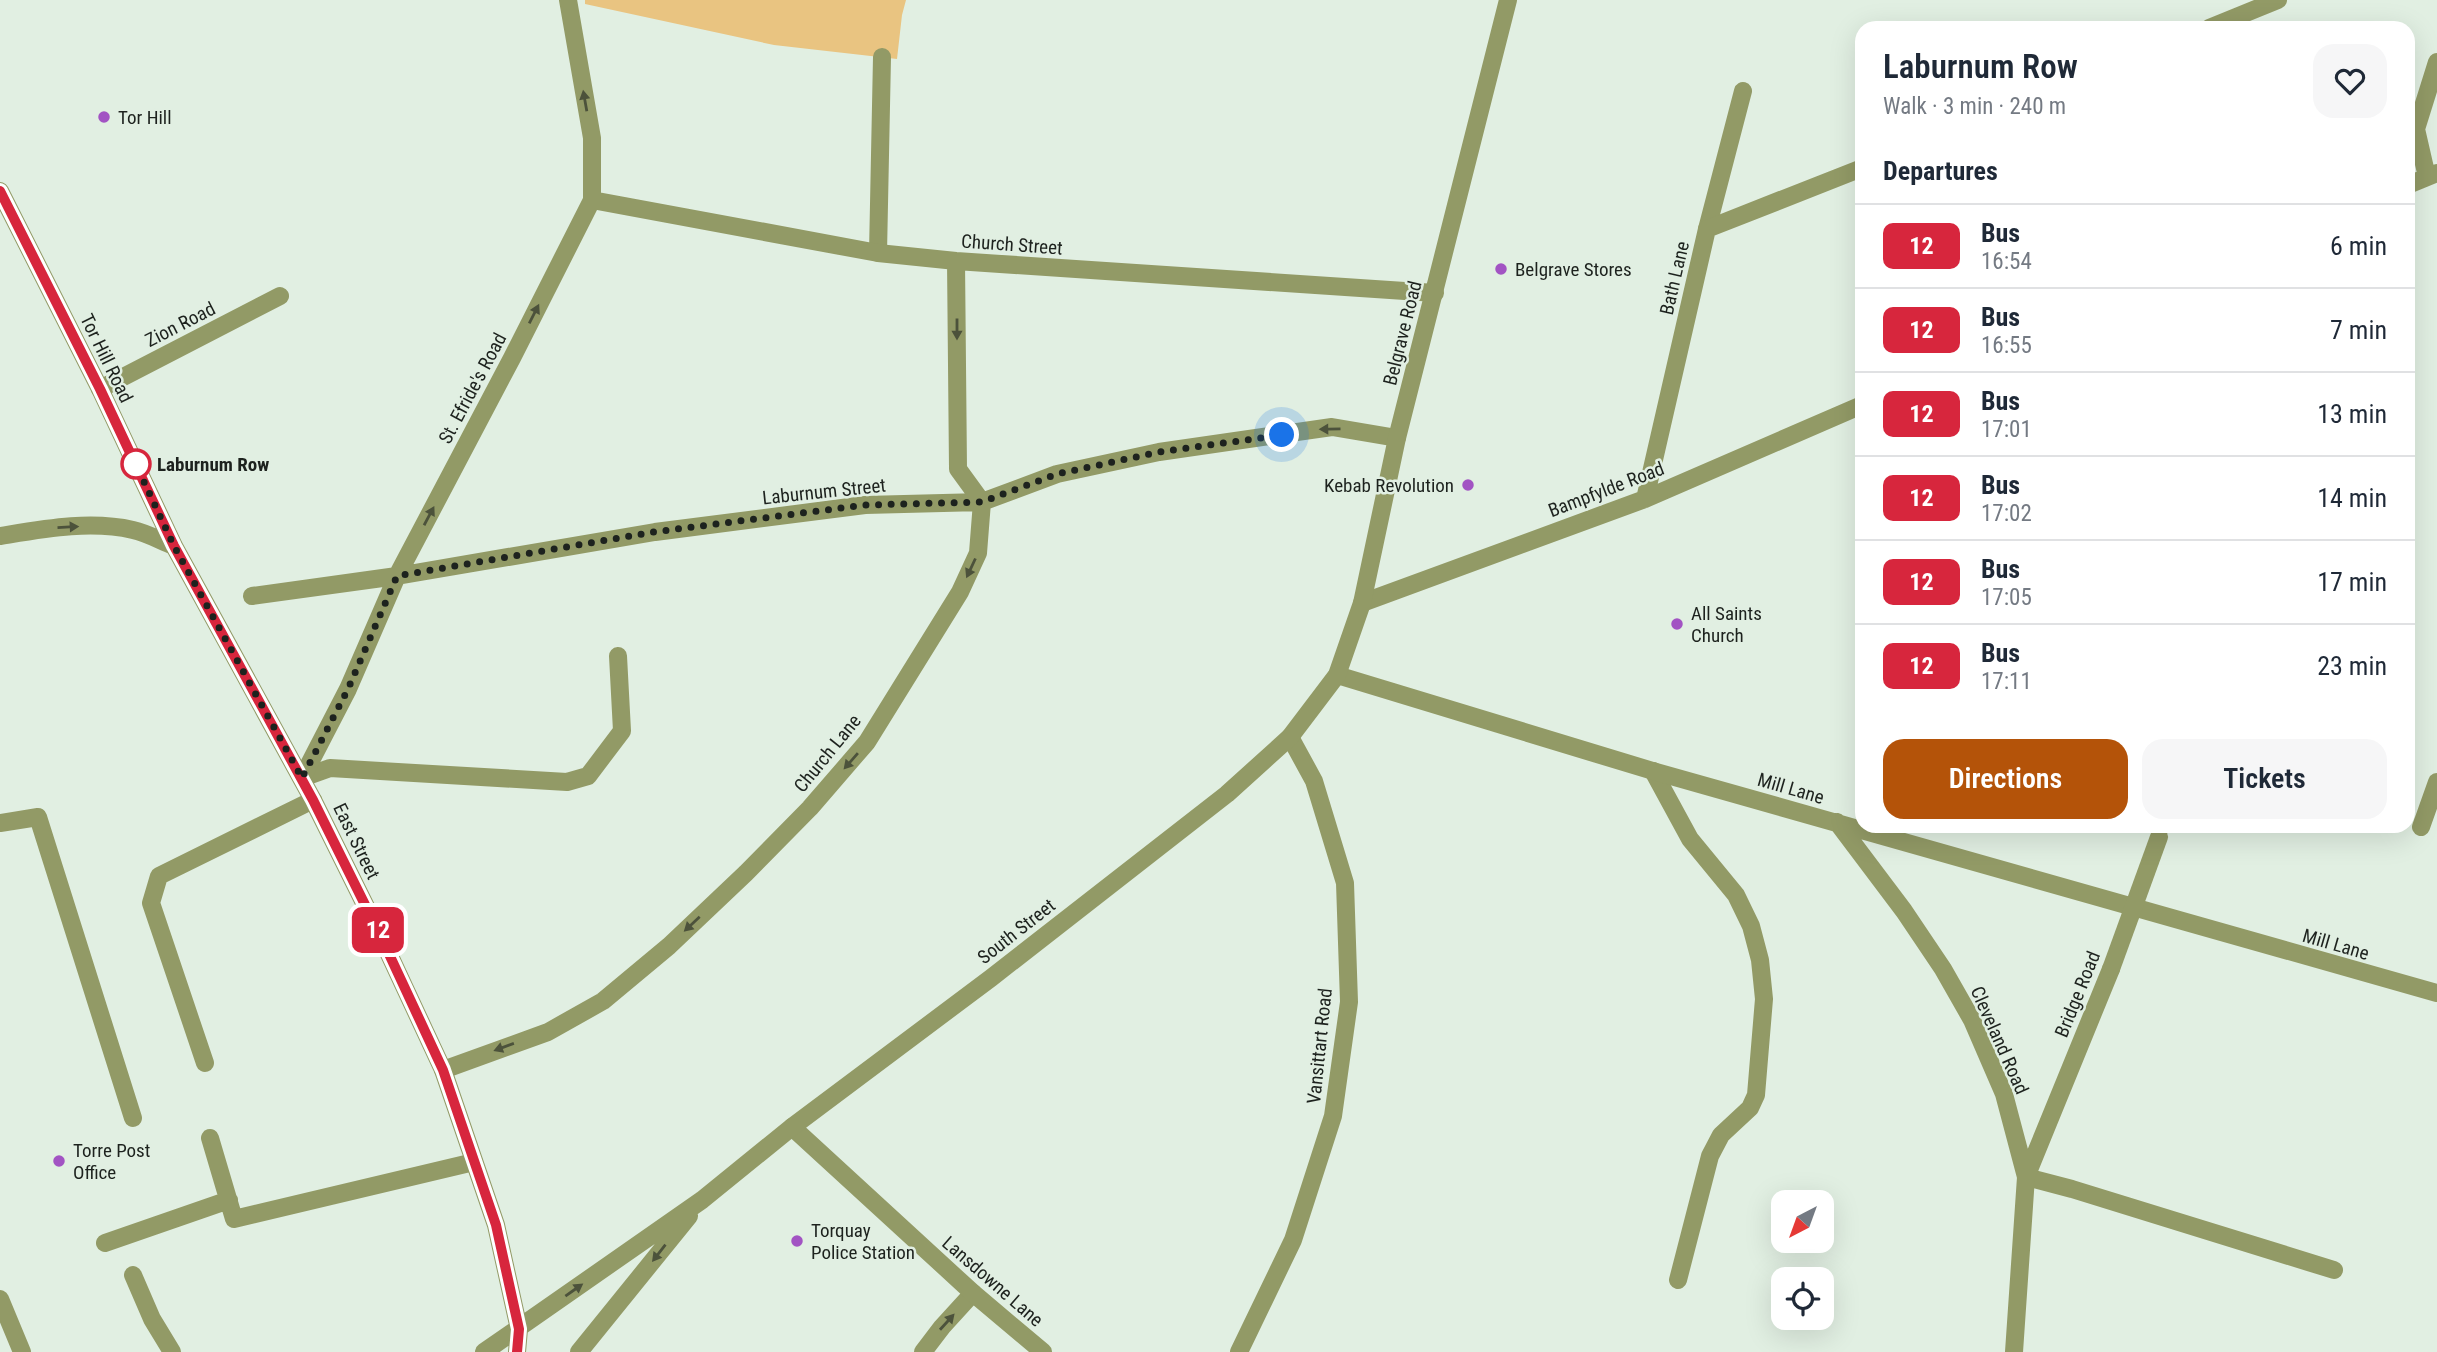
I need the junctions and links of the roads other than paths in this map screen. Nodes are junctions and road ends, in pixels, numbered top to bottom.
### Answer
1 (568, 0) edge
2 (1508, 0) edge
3 (2278, 0) edge
4 (2227, 21) edge
5 (882, 57) dead end
6 (2437, 62) edge
7 (1743, 91) dead end
8 (1855, 171) edge
9 (2432, 175) edge
10 (2415, 182) edge
11 (0, 191) edge
12 (592, 200) junction
13 (1707, 229) junction
14 (878, 253) junction
15 (956, 261) junction
16 (1435, 293) junction
17 (280, 296) dead end
18 (100, 389) junction
19 (1855, 408) edge
20 (1397, 438) junction
21 (1645, 499) junction
22 (982, 502) junction
23 (0, 536) edge
24 (174, 546) junction
25 (397, 576) junction
26 (251, 596) dead end
27 (1362, 603) junction
28 (618, 656) dead end
29 (1337, 675) junction
30 (1290, 737) junction
31 (1653, 771) junction
32 (302, 778) junction
33 (2437, 782) edge
34 (313, 800) junction
35 (1837, 822) junction
36 (0, 823) edge
37 (1855, 827) edge
38 (2421, 827) dead end
39 (1876, 833) edge
40 (2160, 833) edge
41 (2437, 993) edge
42 (205, 1063) dead end
43 (443, 1070) junction
44 (133, 1118) dead end
45 (792, 1127) junction
46 (210, 1138) dead end
47 (474, 1162) junction
48 (2026, 1177) junction
49 (702, 1199) junction
50 (229, 1200) junction
51 (105, 1243) dead end
52 (2334, 1270) dead end
53 (133, 1275) dead end
54 (1678, 1280) dead end
55 (0, 1299) edge
56 (980, 1299) junction
57 (519, 1329) junction
58 (22, 1352) edge
59 (172, 1352) edge
60 (484, 1352) edge
61 (517, 1352) edge
62 (579, 1352) edge
63 (923, 1352) edge
64 (1043, 1352) edge
65 (1239, 1352) edge
66 (2014, 1352) edge

12 -> 1 street, St. Efride's Road
2 - 16 street, Belgrave Road
3 - 4 street
5 - 14 street
6 - 9 street
7 - 13 street
8 - 13 street, Bath Lane
9 - 10 street
11 - 18 street, Tor Hill Road
12 - 14 street, Church Street
25 -> 12 street, St. Efride's Road
13 - 21 street, Bath Lane
14 - 15 street, Church Street
15 - 16 street, Church Street
15 -> 22 street
16 - 20 street, Belgrave Road
17 - 18 street, Zion Road
18 - 24 street, Tor Hill Road
19 - 21 street, Bampfylde Road
20 -> 22 street, Laburnum Street
20 - 27 street, Belgrave Road
21 - 27 street, Bampfylde Road
22 - 25 street, Laburnum Street
22 -> 43 street, Church Lane
23 -> 24 street
24 - 32 street, East Street
25 - 26 street, Laburnum Street
25 - 32 street, St. Efride's Road
27 - 29 street, Belgrave Road
28 - 32 street
29 - 30 street, South Street
29 - 31 street, Mill Lane
30 - 45 street, South Street
30 - 65 street, Vansittart Road
31 - 35 street, Mill Lane
31 - 54 street
32 - 34 street, East Street
33 - 38 street
34 - 42 street
34 - 43 street, East Street
35 - 37 street, Mill Lane
35 - 48 street, Cleveland Road
36 - 44 street
39 - 41 street, Mill Lane
40 - 48 street, Bridge Road, bridge
43 - 47 street, East Street
45 - 49 street, South Street
45 - 56 street, Lansdowne Lane
46 - 50 street
47 - 50 street
47 - 57 street, East Street
48 - 52 street
48 - 66 street, Cleveland Road
57 -> 49 street, South Street
49 -> 62 street, South Street
50 - 51 street
53 - 59 street
55 - 58 street
63 -> 56 street
56 - 64 street, Lansdowne Lane
57 - 60 street, South Street
57 - 61 street

